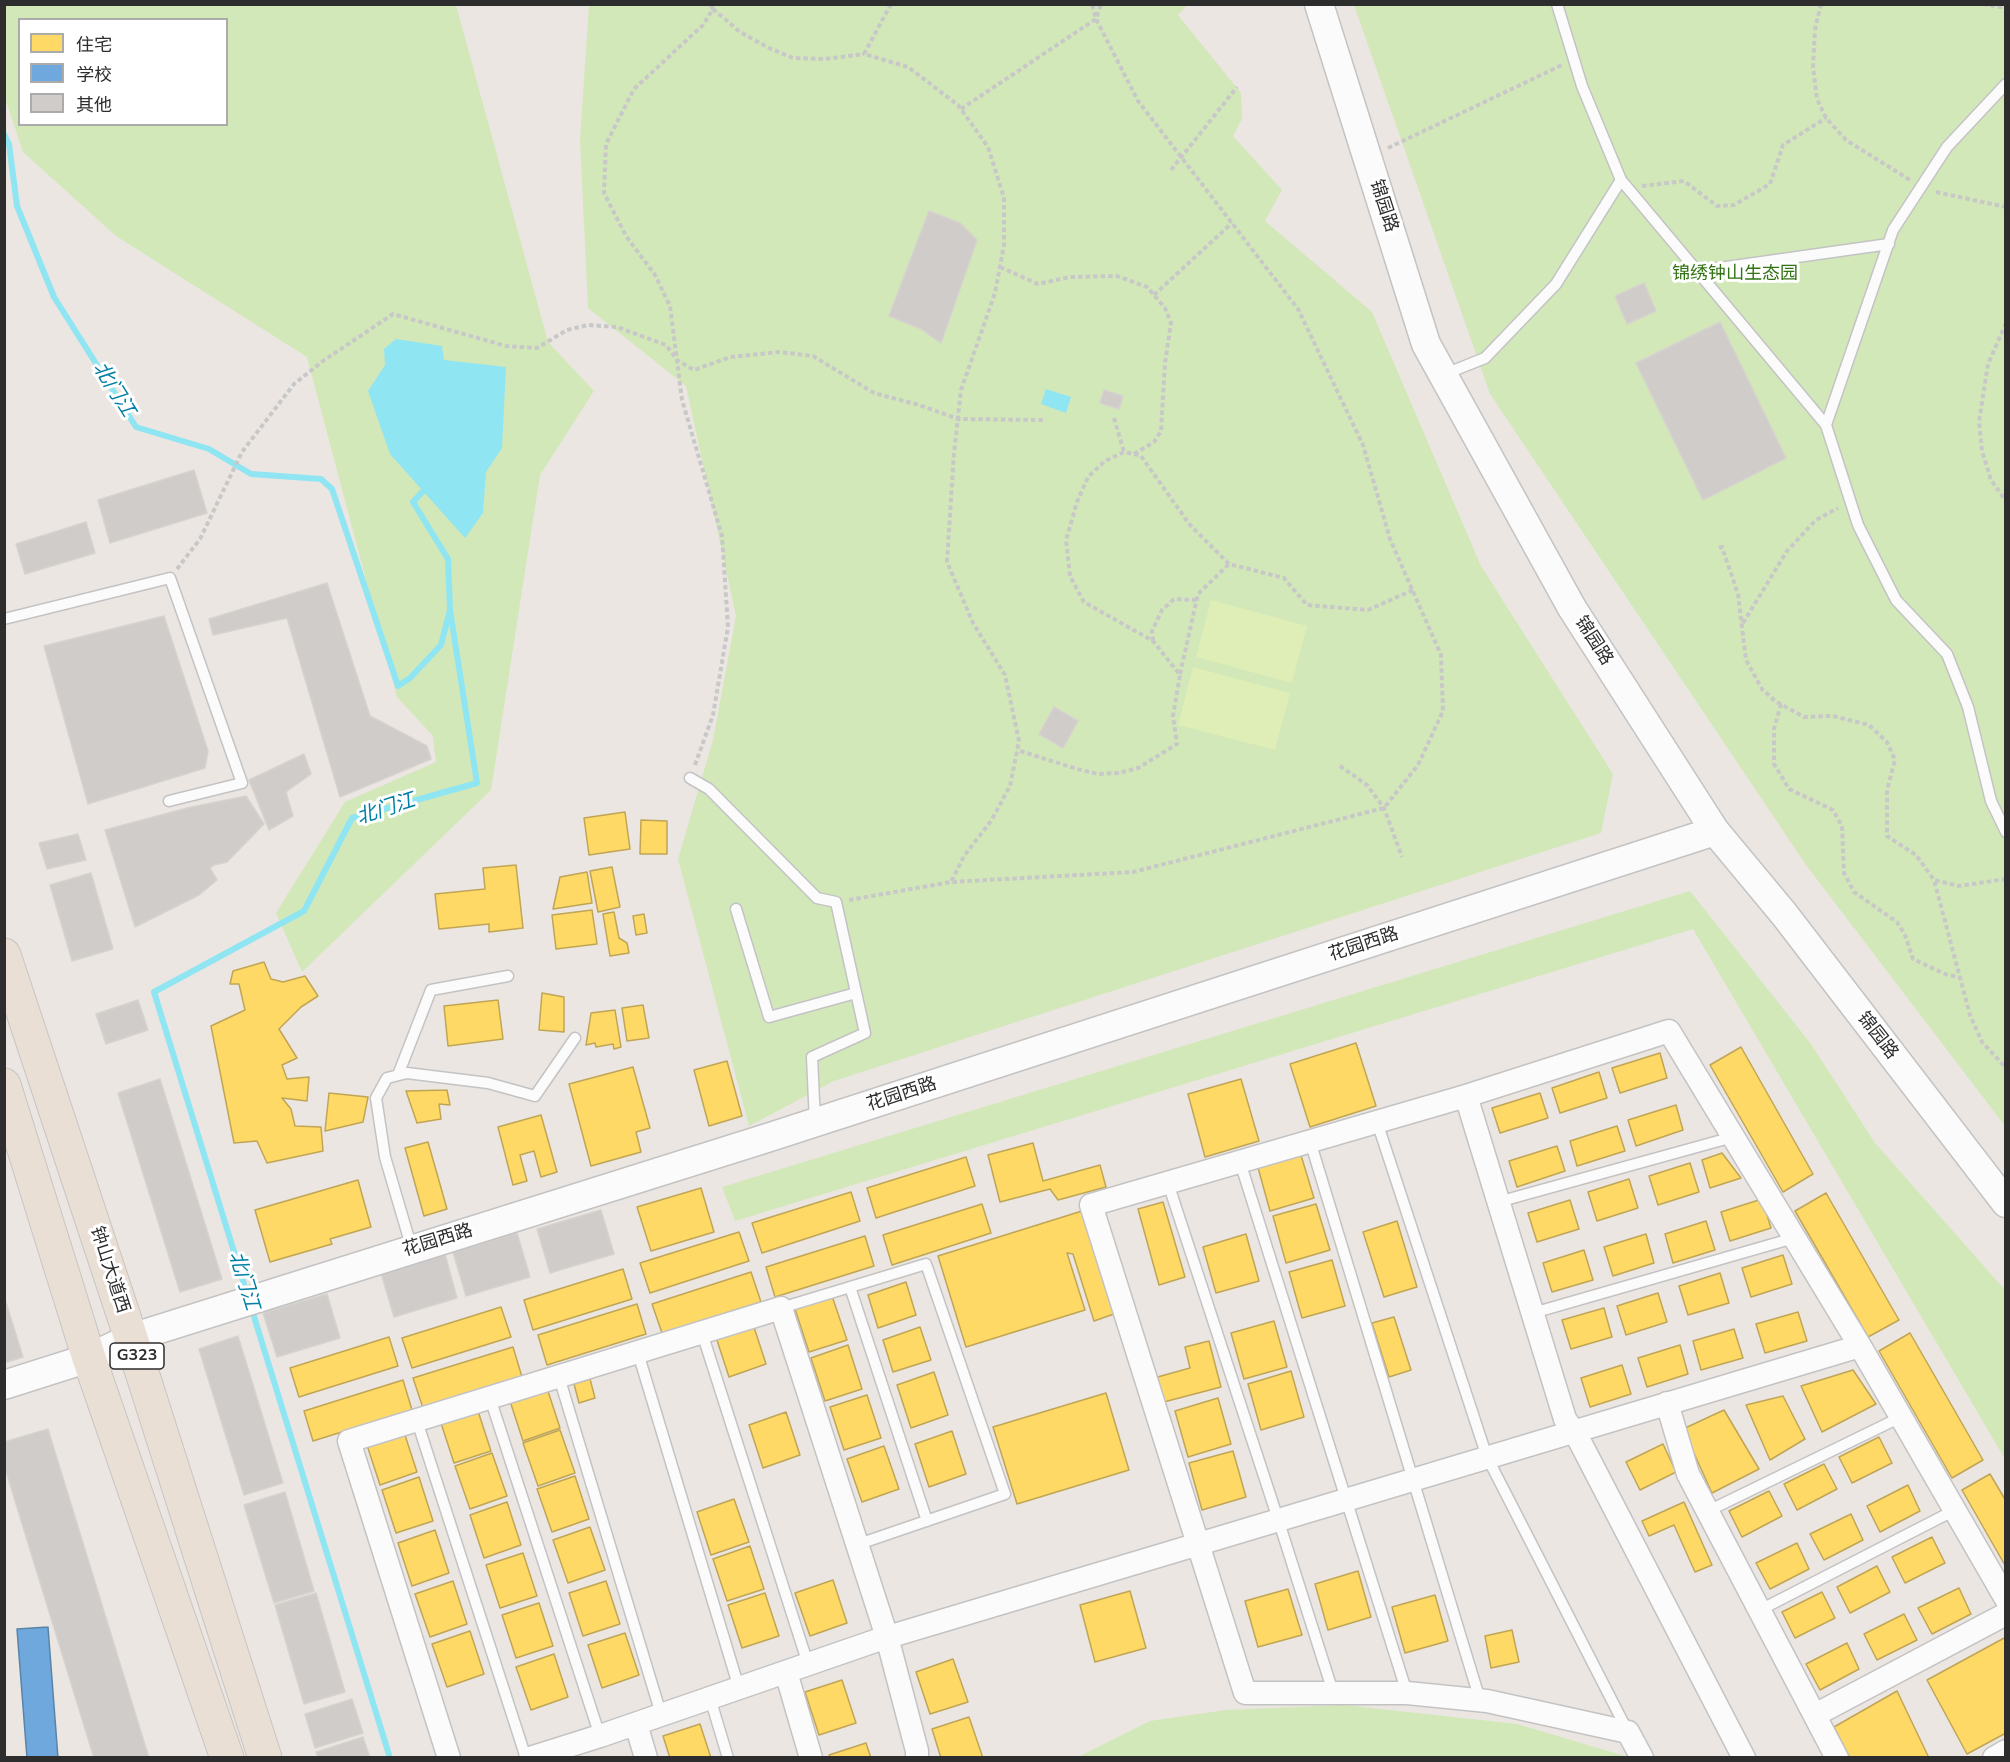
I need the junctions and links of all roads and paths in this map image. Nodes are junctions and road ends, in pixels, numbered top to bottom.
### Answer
1 (891, 4) edge
2 (1092, 4) edge
3 (1101, 4) edge
4 (1319, 4) edge
5 (1557, 4) edge
6 (1821, 4) edge
7 (1983, 4) edge
8 (712, 7) edge
9 (2006, 8) edge
10 (1096, 19) junction
11 (864, 54) junction
12 (1574, 60) junction
13 (2006, 84) edge
14 (1237, 87) dead end
15 (961, 109) junction
16 (1826, 118) junction
17 (1181, 157) junction
18 (1368, 158) junction
19 (1171, 170) dead end
20 (1624, 184) junction
21 (1922, 186) junction
22 (2006, 207) edge
23 (1232, 223) junction
24 (1889, 244) junction
25 (1000, 267) junction
26 (1698, 271) junction
27 (1154, 295) junction
28 (2006, 322) edge
29 (678, 361) junction
30 (1443, 375) junction
31 (1114, 417) dead end
32 (958, 419) junction
33 (1045, 420) dead end
34 (1826, 425) junction
35 (1124, 452) junction
36 (1134, 454) junction
37 (2006, 501) edge
38 (1850, 502) junction
39 (1719, 548) dead end
40 (1229, 564) junction
41 (170, 578) junction
42 (1413, 590) junction
43 (1196, 600) junction
44 (4, 619) edge
45 (1743, 623) junction
46 (1153, 641) junction
47 (1180, 675) junction
48 (1781, 704) junction
49 (1017, 750) junction
50 (1340, 766) dead end
51 (690, 778) joint
52 (169, 801) dead end
53 (1384, 808) junction
54 (1715, 831) junction
55 (2006, 832) edge
56 (1402, 857) dead end
57 (2006, 879) edge
58 (1934, 880) junction
59 (951, 882) junction
60 (836, 902) junction
61 (736, 909) dead end
62 (4, 956) edge
63 (508, 976) dead end
64 (1961, 978) junction
65 (856, 993) junction
66 (575, 1038) dead end
67 (2006, 1068) edge
68 (398, 1075) junction
69 (4, 1085) edge
70 (1466, 1096) junction
71 (1377, 1122) junction
72 (815, 1123) junction
73 (1733, 1137) junction
74 (1310, 1141) junction
75 (1240, 1162) junction
76 (1168, 1183) junction
77 (1498, 1202) junction
78 (2006, 1203) edge
79 (1794, 1238) junction
80 (412, 1250) junction
81 (850, 1287) junction
82 (781, 1308) junction
83 (1533, 1313) junction
84 (702, 1333) junction
85 (131, 1338) junction
86 (1860, 1346) junction
87 (638, 1353) junction
88 (89, 1358) junction
89 (559, 1377) junction
90 (4, 1385) edge
91 (490, 1398) junction
92 (1666, 1403) junction
93 (1901, 1417) junction
94 (417, 1421) junction
95 (1573, 1431) junction
96 (1487, 1457) junction
97 (1412, 1479) junction
98 (1347, 1498) junction
99 (1955, 1510) junction
100 (1708, 1511) junction
101 (1278, 1519) junction
102 (927, 1521) junction
103 (1198, 1543) junction
104 (856, 1545) junction
105 (2006, 1599) edge
106 (1760, 1610) junction
107 (2006, 1614) edge
108 (887, 1637) junction
109 (808, 1664) junction
110 (786, 1672) junction
111 (740, 1688) junction
112 (1333, 1692) junction
113 (1407, 1693) junction
114 (710, 1698) junction
115 (1480, 1700) junction
116 (661, 1714) junction
117 (1815, 1715) junction
118 (636, 1724) junction
119 (1628, 1732) junction
120 (600, 1736) junction
121 (2006, 1751) edge
122 (227, 1758) edge
123 (265, 1758) edge
124 (449, 1758) edge
125 (528, 1758) edge
126 (646, 1758) edge
127 (728, 1758) edge
128 (811, 1758) edge
129 (917, 1758) edge
130 (1642, 1758) edge
131 (1744, 1758) edge
132 (1837, 1758) edge
133 (1994, 1758) edge

1 - 11 path
2 - 10 path
3 - 10 path
4 - 18 street, 锦园路
5 - 12 lane
6 - 16 path
7 - 9 path
8 - 11 path
8 - 29 path
10 - 15 path
10 - 17 path
11 - 15 path
12 - 18 path
12 - 20 lane
13 - 21 lane
14 - 17 path
15 - 25 path
16 - 20 path
16 - 21 path
17 - 19 path
17 - 23 path
18 - 30 street, 锦园路
20 - 26 lane
20 - 30 lane
21 - 22 path
21 - 24 lane
23 - 27 path
23 - 42 path
24 - 26 lane
24 - 34 lane
25 - 27 path
25 - 32 path
26 - 34 lane
27 - 36 path
28 - 37 path
29 - 32 path
29 - 41 path
29 - 51 path
30 - 54 street, 锦园路
31 - 35 path
32 - 33 path
32 - 49 path
34 - 38 lane
35 - 36 path
35 - 46 path
36 - 40 path
38 - 45 path
38 - 55 lane
39 - 45 path
40 - 42 path
40 - 43 path
41 - 44 lane
41 - 52 lane
42 - 53 path
43 - 46 path
43 - 47 path
45 - 48 path
46 - 47 path
47 - 49 path
48 - 58 path
48 - 64 path
49 - 59 path
50 - 53 path
51 - 60 lane
53 - 56 path
53 - 59 path
54 - 72 street, 花园西路
54 - 78 street, 锦园路
57 - 58 path
58 - 64 path
59 - 60 path
60 - 65 lane
61 - 65 lane
62 - 85 highway, 钟山大道西 / G323
63 - 68 lane
64 - 67 path
65 - 72 lane
66 - 68 lane
68 - 80 lane
69 - 88 highway, G323
70 - 71 street
70 - 73 street
70 - 77 street
71 - 74 street
71 - 96 lane
72 - 80 street, 花园西路
73 - 77 lane
73 - 79 street
74 - 75 street
74 - 97 lane
75 - 76 street
75 - 98 lane
76 - 101 lane
76 - 103 street
77 - 83 street
79 - 83 lane
79 - 86 street
80 - 85 street, 花园西路
81 - 82 lane
81 - 102 lane
81 - 102 lane
82 - 84 street
82 - 104 street
83 - 95 street
84 - 87 street
84 - 109 lane
85 - 88 street, 花园西路
85 - 123 highway, 钟山大道西 / G323
86 - 92 street
86 - 93 street
87 - 89 street
87 - 111 lane
88 - 90 street, 花园西路
88 - 122 highway, G323
89 - 91 street
89 - 116 lane
91 - 94 street
91 - 120 lane
92 - 95 street
92 - 100 street
93 - 99 street
93 - 100 lane
94 - 124 street
94 - 125 lane
95 - 96 street
95 - 131 street
96 - 97 street
96 - 119 lane
97 - 98 street
97 - 115 lane
98 - 101 street
98 - 113 lane
99 - 105 street
99 - 106 lane
100 - 106 street
101 - 103 street
101 - 112 lane
102 - 104 lane
103 - 108 street
103 - 112 street
104 - 108 street
106 - 117 street
107 - 117 street
108 - 109 street
108 - 129 street
109 - 110 street
110 - 111 street
110 - 128 street
111 - 114 street
112 - 113 street
113 - 115 street
114 - 116 street
114 - 127 lane
115 - 119 street
116 - 118 street
117 - 132 street
118 - 120 street
118 - 126 street
119 - 130 street
120 - 125 street
121 - 133 street

